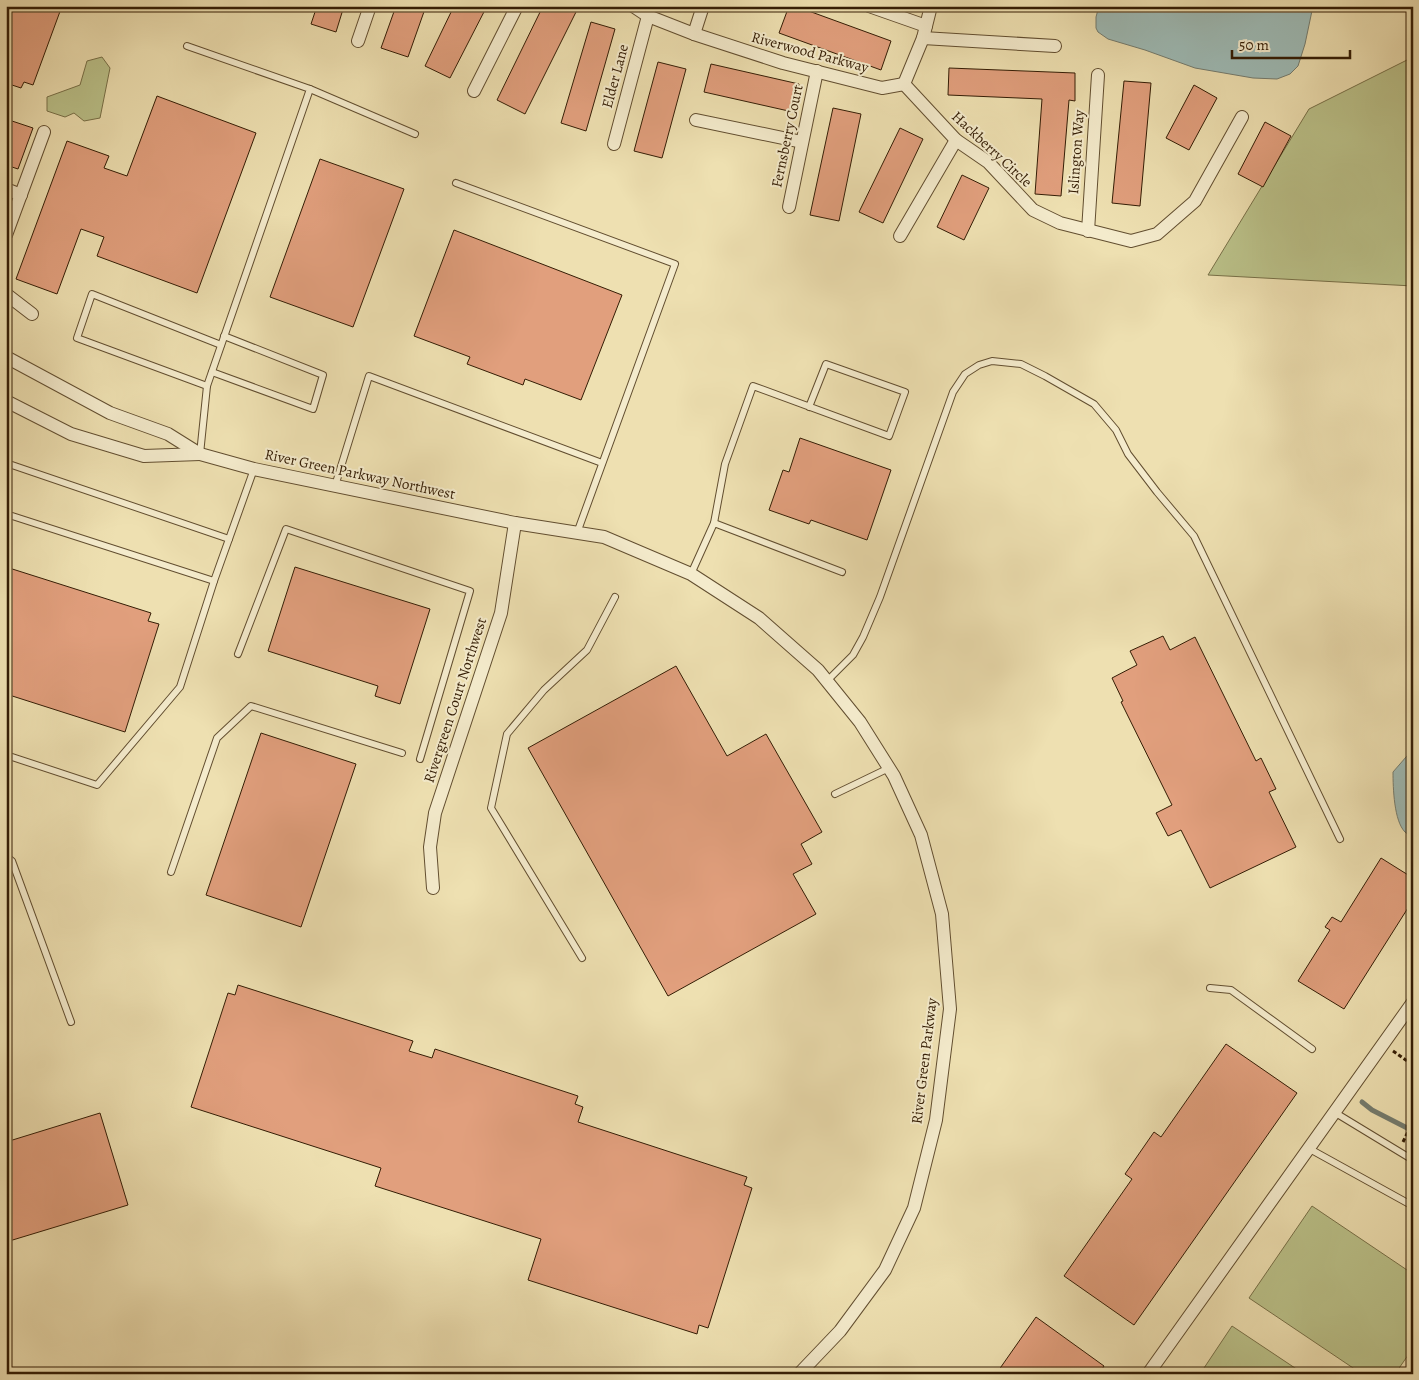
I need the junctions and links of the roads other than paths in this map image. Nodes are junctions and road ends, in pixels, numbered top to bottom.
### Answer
1 (370, 6) edge
2 (517, 6) edge
3 (633, 6) edge
4 (703, 6) edge
5 (869, 6) edge
6 (932, 6) edge
7 (648, 16) junction
8 (924, 32) junction
9 (694, 34) junction
10 (358, 41) dead end
11 (187, 46) dead end
12 (1054, 46) dead end
13 (817, 71) junction
14 (1098, 75) dead end
15 (904, 84) junction
16 (310, 89) junction
17 (474, 92) dead end
18 (1242, 117) dead end
19 (696, 120) dead end
20 (44, 132) dead end
21 (415, 134) dead end
22 (956, 140) junction
23 (802, 142) junction
24 (614, 144) dead end
25 (456, 183) dead end
26 (6, 189) edge
27 (21, 195) junction
28 (789, 207) dead end
29 (1088, 231) junction
30 (6, 235) edge
31 (900, 236) dead end
32 (6, 294) edge
33 (32, 314) dead end
34 (224, 336) junction
35 (221, 344) junction
36 (6, 357) edge
37 (212, 372) junction
38 (207, 386) junction
39 (6, 401) edge
40 (810, 407) junction
41 (200, 454) junction
42 (6, 463) edge
43 (602, 463) junction
44 (254, 469) junction
45 (336, 486) junction
46 (6, 514) edge
47 (515, 523) junction
48 (714, 524) junction
49 (577, 533) junction
50 (229, 539) junction
51 (842, 572) dead end
52 (691, 574) junction
53 (214, 580) junction
54 (615, 597) dead end
55 (238, 654) dead end
56 (827, 681) junction
57 (402, 753) dead end
58 (6, 754) edge
59 (420, 759) dead end
60 (889, 768) junction
61 (835, 794) dead end
62 (1340, 838) dead end
63 (6, 856) edge
64 (171, 872) dead end
65 (433, 888) dead end
66 (582, 958) dead end
67 (1210, 988) dead end
68 (1413, 1002) edge
69 (71, 1022) dead end
70 (1312, 1049) dead end
71 (1334, 1112) junction
72 (1308, 1148) junction
73 (1413, 1160) edge
74 (1413, 1206) edge
75 (799, 1374) edge
76 (1148, 1374) edge

1 - 10 street
2 - 17 street
3 - 7 street, Riverwood Parkway
4 - 9 street
5 - 8 street
6 - 8 street
7 - 9 street, Riverwood Parkway
7 - 24 street, Elder Lane
8 - 12 street
8 - 15 street
9 - 13 street, Riverwood Parkway
11 - 16 lane
13 - 15 street, Riverwood Parkway
13 - 23 street, Fernsberry Court
14 - 29 street, Islington Way
15 - 22 street, Hackberry Circle
16 - 21 lane
16 - 34 lane
18 - 29 street, Hackberry Circle
19 - 23 street
20 - 27 street
22 - 29 street, Hackberry Circle
22 - 31 street
23 - 28 street, Fernsberry Court
25 - 43 lane
26 - 27 street
27 - 30 street
32 - 33 street
34 - 35 lane
34 - 37 lane
35 - 37 lane
35 - 38 lane
36 - 41 street, River Green Parkway Northwest
37 - 38 lane
38 - 41 lane
39 - 41 street, River Green Parkway Northwest
40 - 40 lane
40 - 48 lane
41 - 44 street, River Green Parkway Northwest
42 - 50 lane
43 - 45 lane
43 - 49 lane
44 - 45 street, River Green Parkway Northwest
44 - 50 lane
45 - 47 street, River Green Parkway Northwest
46 - 53 lane
47 - 49 street, River Green Parkway
47 - 65 street, Rivergreen Court Northwest
48 - 51 lane
48 - 52 lane
49 - 52 street, River Green Parkway
50 - 53 lane
52 - 56 street, River Green Parkway
53 - 58 lane
54 - 66 lane
55 - 59 lane
56 - 60 street, River Green Parkway
56 - 62 lane
57 - 64 lane
60 - 61 lane
60 - 75 street, River Green Parkway
63 - 69 lane
67 - 70 lane
68 - 71 street
71 - 72 street
71 - 73 lane
72 - 74 lane
72 - 76 street

